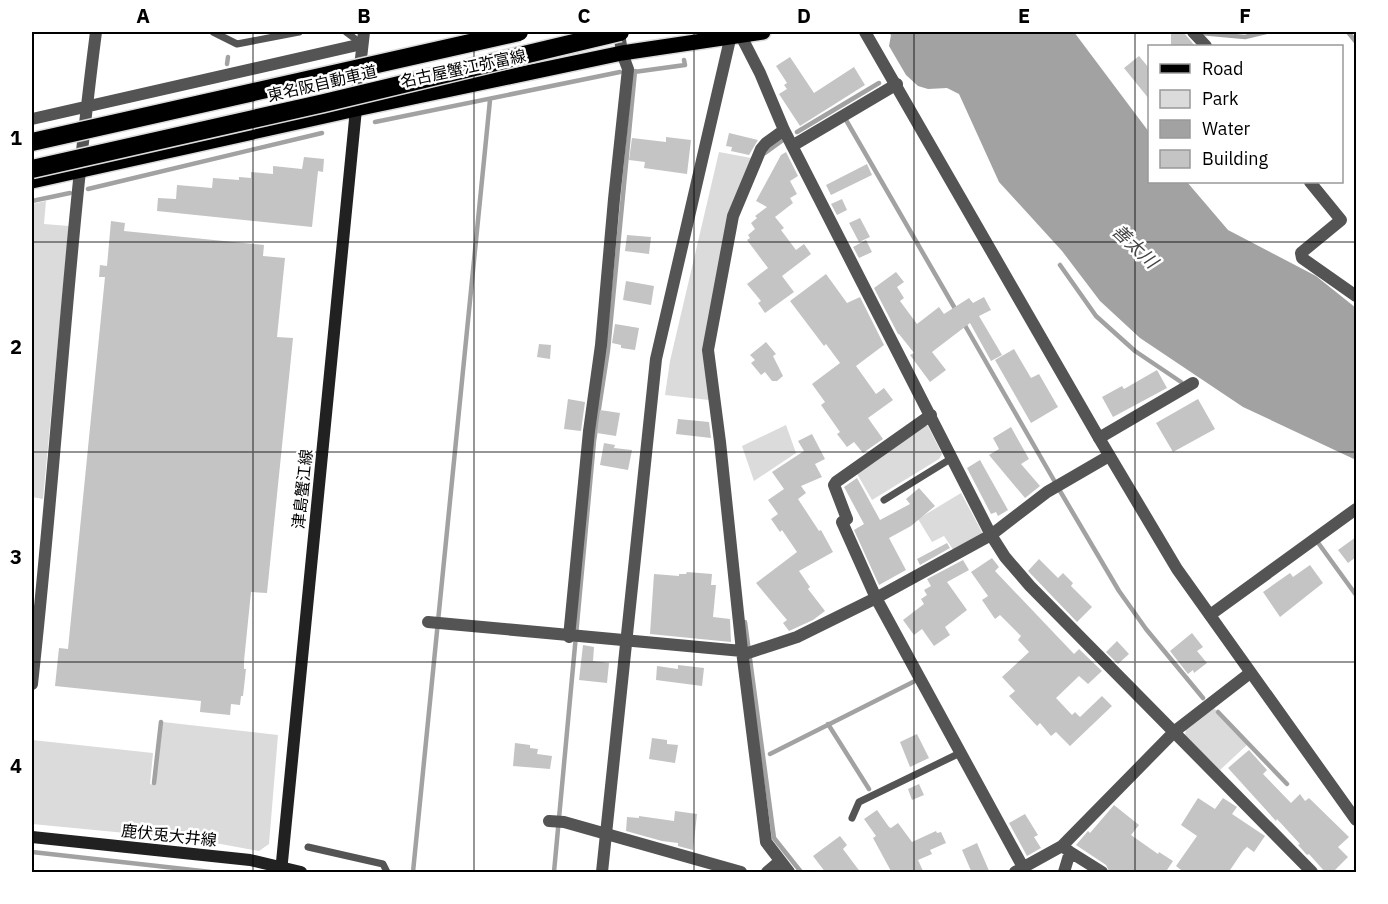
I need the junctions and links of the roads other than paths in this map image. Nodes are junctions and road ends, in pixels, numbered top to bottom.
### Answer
1 (96, 32) edge
2 (213, 32) edge
3 (299, 32) edge
4 (346, 32) edge
5 (519, 32) edge
6 (619, 32) edge
7 (763, 32) edge
8 (865, 32) edge
9 (1193, 32) edge
10 (736, 35) junction
11 (363, 38) edge
12 (1205, 45) edge
13 (622, 53) junction
14 (897, 84) junction
15 (86, 107) junction
16 (356, 109) junction
17 (32, 119) edge
18 (784, 130) junction
19 (32, 142) edge
20 (792, 146) junction
21 (32, 169) edge
22 (81, 170) junction
23 (32, 181) edge
24 (1311, 183) edge
25 (1356, 296) edge
26 (1193, 382) dead end
27 (931, 415) junction
28 (1099, 438) junction
29 (1109, 456) junction
30 (952, 458) junction
31 (884, 500) dead end
32 (1356, 509) edge
33 (991, 535) junction
34 (37, 581) edge
35 (876, 598) junction
36 (1210, 615) junction
37 (433, 623) dead end
38 (35, 627) edge
39 (568, 637) junction
40 (627, 641) junction
41 (747, 652) junction
42 (1250, 673) junction
43 (32, 684) edge
44 (1175, 731) junction
45 (960, 753) junction
46 (852, 818) dead end
47 (1356, 820) edge
48 (549, 821) dead end
49 (606, 834) junction
50 (32, 837) edge
51 (308, 847) dead end
52 (1066, 849) junction
53 (780, 861) junction
54 (282, 870) edge
55 (1019, 871) edge
56 (301, 873) edge
57 (387, 873) edge
58 (602, 873) edge
59 (741, 873) edge
60 (767, 873) edge
61 (789, 873) edge
62 (1064, 873) edge
63 (1102, 873) edge
64 (1312, 873) edge

1 - 15 street
2 - 3 lane
4 - 11 lane
5 - 19 highway, 東名阪自動車道, bridge
6 - 13 street
6 - 21 highway, 東名阪自動車道, bridge
7 - 10 main road, 名古屋蟹江弥富線
8 - 14 street
9 - 12 street
10 - 13 main road, 名古屋蟹江弥富線
10 - 18 street
10 - 40 street
11 - 15 street
11 - 16 street
13 - 16 main road, 名古屋蟹江弥富線
13 - 39 street
14 - 20 street
14 - 28 street
15 - 17 street
15 - 22 street
16 - 22 main road, 名古屋蟹江弥富線
16 - 54 main road, 津島蟹江線
18 - 20 street
18 - 41 street
20 - 27 street
22 - 23 main road, 名古屋蟹江弥富線
22 - 34 street
24 - 25 street
26 - 28 street
27 - 30 street
27 - 35 street
28 - 29 street
29 - 33 street
29 - 36 street
30 - 31 lane
30 - 33 street
32 - 36 street
33 - 35 street
33 - 44 street
34 - 38 street
35 - 41 street
35 - 45 street
36 - 42 street
37 - 39 street
38 - 43 street
39 - 40 street
40 - 41 street
40 - 49 street
41 - 53 street
42 - 44 street
42 - 47 street
44 - 52 street
44 - 64 street
45 - 46 lane
45 - 55 street
48 - 49 street
49 - 58 street
49 - 59 street
50 - 54 main road, 鹿伏兎大井線
51 - 57 lane
52 - 55 street
52 - 62 street
52 - 63 street
53 - 60 street
53 - 61 street
54 - 56 main road, 鹿伏兎大井線

